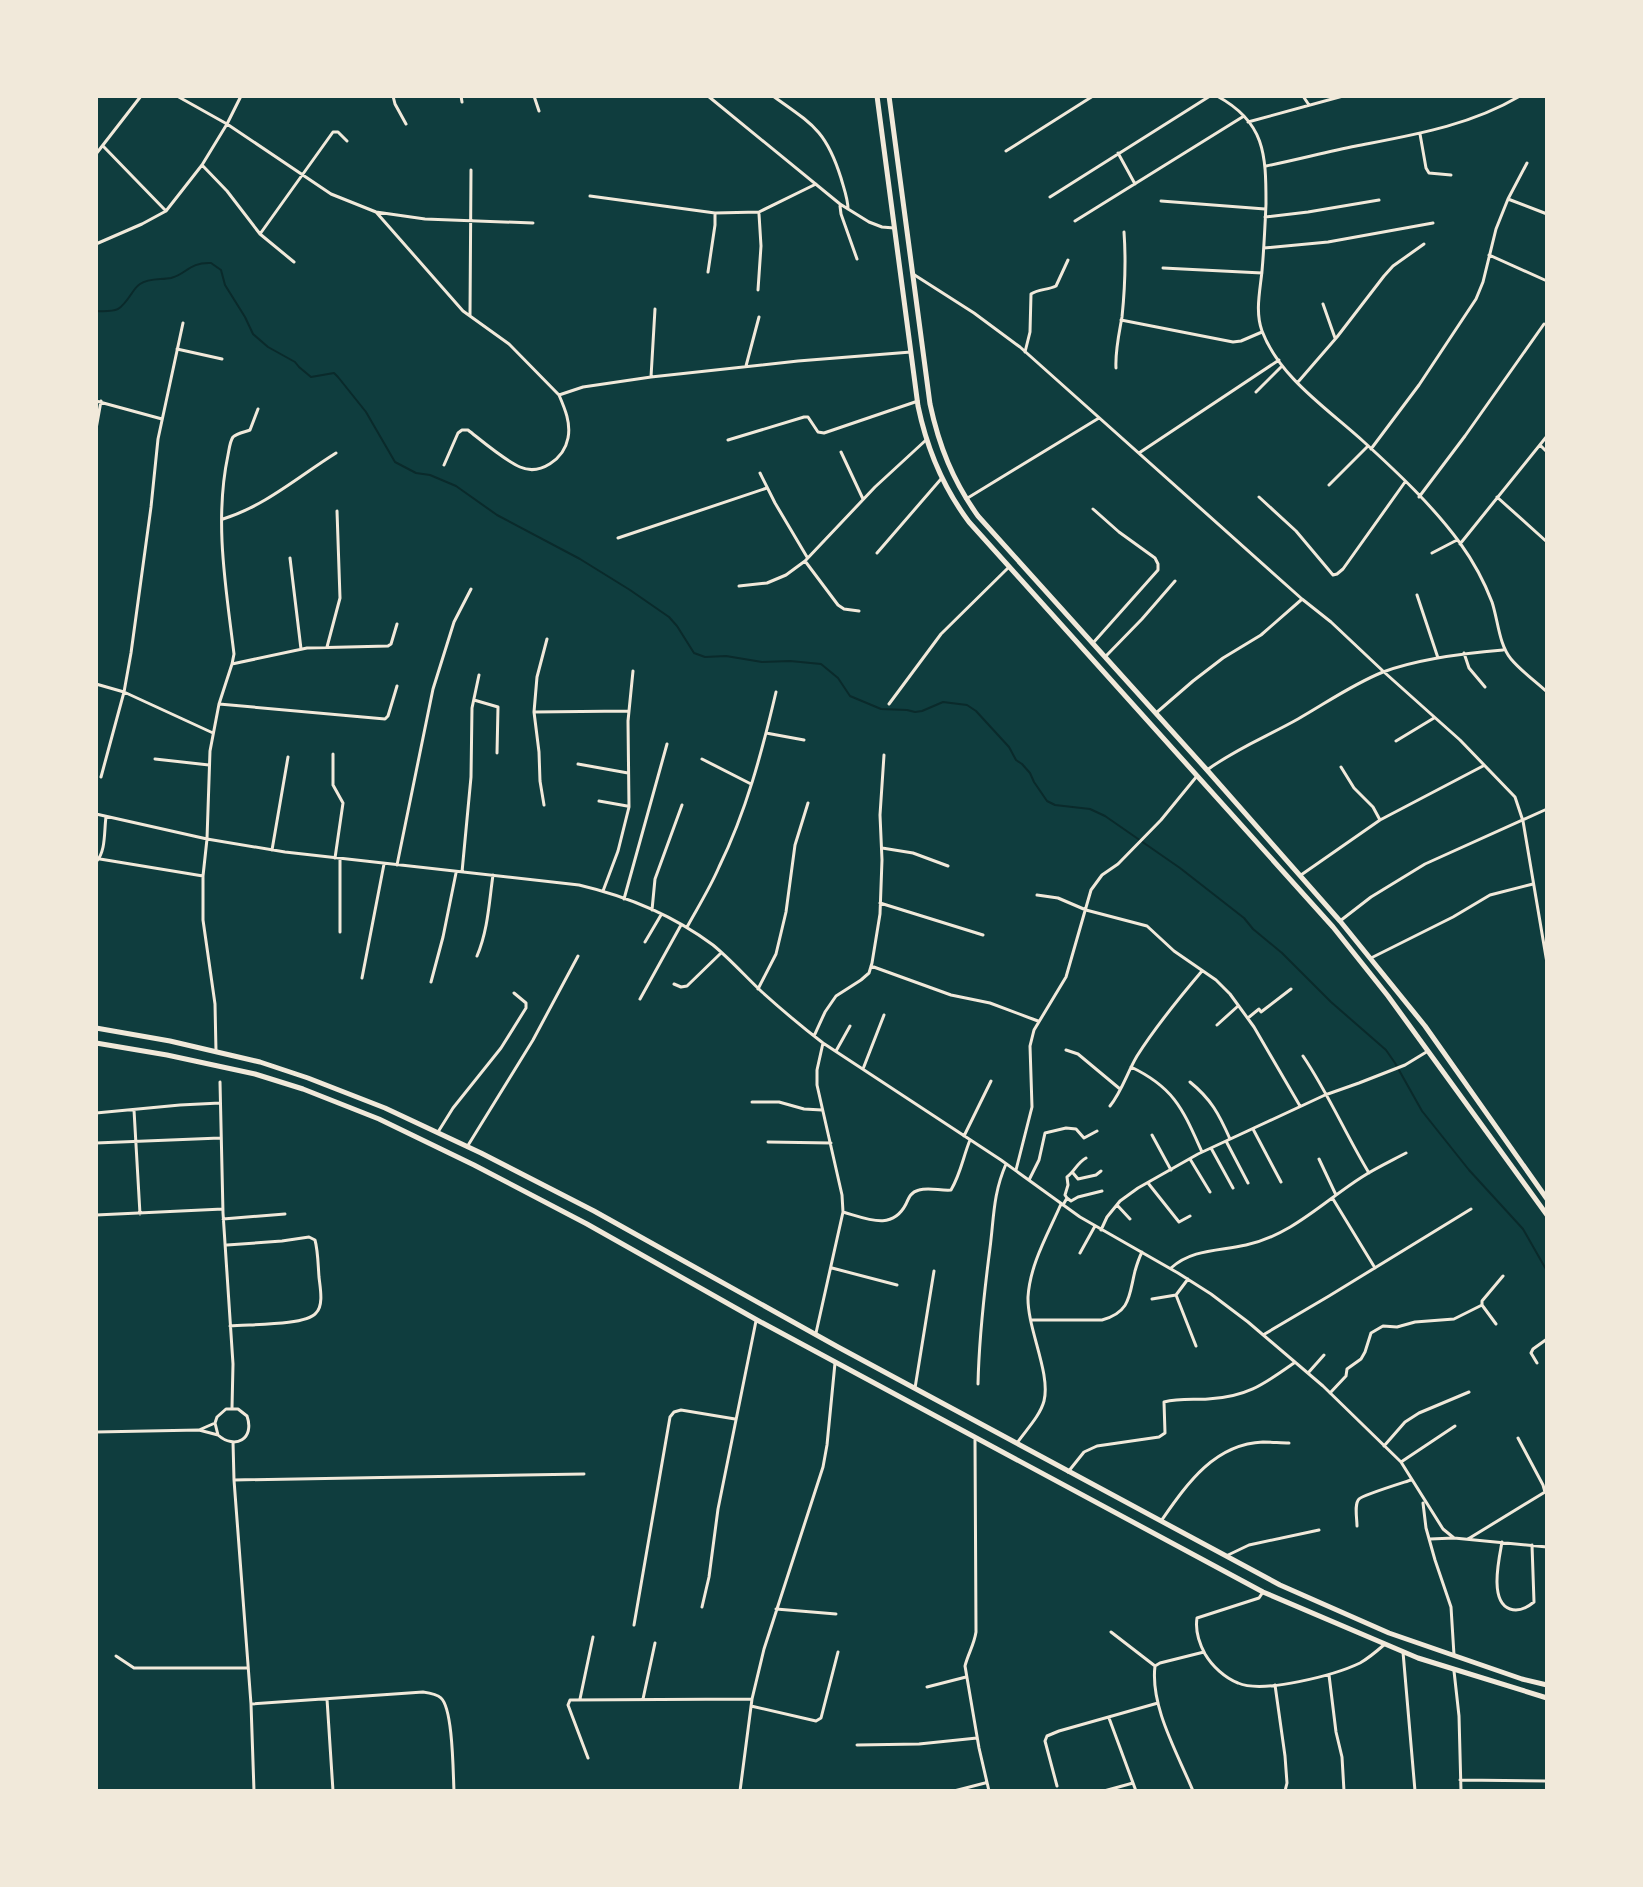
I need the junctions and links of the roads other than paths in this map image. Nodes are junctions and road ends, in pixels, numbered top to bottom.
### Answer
1 (141, 96) edge
2 (177, 96) edge
3 (241, 96) edge
4 (393, 96) edge
5 (461, 96) edge
6 (534, 96) edge
7 (708, 96) edge
8 (773, 96) edge
9 (877, 96) edge
10 (889, 96) edge
11 (1093, 96) edge
12 (1210, 96) edge
13 (1217, 96) edge
14 (1303, 96) edge
15 (1343, 96) edge
16 (1520, 96) edge
17 (462, 102) dead end
18 (1309, 105) junction
19 (539, 111) dead end
20 (1244, 116) junction
21 (1248, 122) junction
22 (227, 124) junction
23 (406, 124) dead end
24 (1420, 134) junction
25 (347, 141) dead end
26 (103, 146) junction
27 (1006, 151) dead end
28 (1118, 153) junction
29 (96, 154) edge
30 (1527, 163) dead end
31 (202, 165) junction
32 (1266, 166) junction
33 (471, 170) dead end
34 (1451, 175) dead end
35 (303, 176) junction
36 (816, 184) junction
37 (1135, 184) junction
38 (590, 196) dead end
39 (1050, 197) dead end
40 (1508, 199) junction
41 (1379, 200) dead end
42 (1161, 201) dead end
43 (840, 204) junction
44 (848, 209) junction
45 (1266, 209) junction
46 (166, 211) junction
47 (376, 212) junction
48 (759, 212) junction
49 (715, 213) junction
50 (1547, 214) edge
51 (1265, 217) junction
52 (1075, 221) dead end
53 (470, 222) junction
54 (533, 223) dead end
55 (1433, 223) dead end
56 (894, 228) junction
57 (1124, 232) dead end
58 (260, 234) junction
59 (96, 244) edge
60 (1424, 244) dead end
61 (1264, 248) junction
62 (1489, 255) junction
63 (857, 259) dead end
64 (1068, 260) dead end
65 (294, 262) dead end
66 (1163, 268) dead end
67 (708, 272) dead end
68 (1262, 273) junction
69 (913, 274) junction
70 (1547, 281) edge
71 (758, 290) dead end
72 (1323, 304) dead end
73 (655, 309) dead end
74 (470, 317) junction
75 (759, 317) dead end
76 (1121, 320) junction
77 (183, 323) dead end
78 (1544, 324) dead end
79 (1263, 332) junction
80 (1335, 339) junction
81 (177, 349) junction
82 (911, 352) junction
83 (1025, 352) junction
84 (222, 359) dead end
85 (1279, 360) junction
86 (1283, 365) junction
87 (746, 366) junction
88 (1116, 368) dead end
89 (651, 377) junction
90 (1298, 382) junction
91 (1256, 392) dead end
92 (559, 395) junction
93 (98, 401) edge
94 (918, 401) junction
95 (258, 409) dead end
96 (1099, 418) junction
97 (162, 419) junction
98 (96, 429) edge
99 (1547, 436) edge
100 (728, 440) dead end
101 (926, 440) junction
102 (1540, 445) junction
103 (1370, 448) junction
104 (841, 452) dead end
105 (1547, 452) edge
106 (336, 453) dead end
107 (1139, 453) junction
108 (444, 465) dead end
109 (760, 473) dead end
110 (941, 479) junction
111 (1405, 482) junction
112 (1329, 485) dead end
113 (767, 488) junction
114 (1259, 497) dead end
115 (1419, 497) junction
116 (1497, 497) junction
117 (966, 499) junction
118 (864, 500) junction
119 (1093, 509) dead end
120 (337, 511) dead end
121 (223, 519) junction
122 (618, 538) dead end
123 (1459, 542) junction
124 (1547, 542) edge
125 (877, 553) dead end
126 (1432, 553) dead end
127 (290, 558) dead end
128 (806, 560) junction
129 (1009, 567) junction
130 (1175, 581) dead end
131 (739, 586) dead end
132 (471, 589) dead end
133 (1417, 595) dead end
134 (1302, 599) junction
135 (859, 611) dead end
136 (397, 624) dead end
137 (547, 639) dead end
138 (1093, 643) junction
139 (327, 647) junction
140 (301, 649) junction
141 (1505, 650) junction
142 (1464, 653) junction
143 (1105, 657) junction
144 (1438, 658) junction
145 (232, 664) junction
146 (633, 671) dead end
147 (1384, 672) junction
148 (479, 675) dead end
149 (96, 684) edge
150 (397, 686) dead end
151 (1485, 687) dead end
152 (124, 692) junction
153 (776, 692) dead end
154 (1547, 692) edge
155 (474, 700) junction
156 (219, 704) junction
157 (889, 704) dead end
158 (628, 711) junction
159 (534, 712) junction
160 (1156, 713) junction
161 (1436, 717) junction
162 (213, 733) junction
163 (766, 733) junction
164 (804, 740) dead end
165 (1396, 741) dead end
166 (667, 744) dead end
167 (497, 753) dead end
168 (333, 754) dead end
169 (884, 755) dead end
170 (288, 757) dead end
171 (155, 759) dead end
172 (702, 759) dead end
173 (578, 764) dead end
174 (209, 765) junction
175 (1484, 765) junction
176 (1341, 767) dead end
177 (1207, 770) junction
178 (628, 773) junction
179 (1197, 776) junction
180 (101, 777) dead end
181 (751, 784) junction
182 (599, 801) dead end
183 (808, 803) dead end
184 (544, 805) dead end
185 (682, 805) dead end
186 (629, 807) junction
187 (1547, 809) edge
188 (96, 814) edge
189 (106, 816) junction
190 (1380, 820) junction
191 (1523, 821) junction
192 (207, 839) junction
193 (882, 848) junction
194 (272, 850) junction
195 (337, 858) junction
196 (98, 861) edge
197 (384, 864) junction
198 (397, 865) junction
199 (948, 866) dead end
200 (456, 871) junction
201 (462, 872) junction
202 (493, 875) junction
203 (1301, 875) junction
204 (203, 876) junction
205 (1533, 884) junction
206 (603, 891) junction
207 (1037, 895) dead end
208 (624, 899) junction
209 (880, 903) junction
210 (652, 910) junction
211 (1086, 910) junction
212 (661, 915) junction
213 (1340, 921) junction
214 (682, 924) junction
215 (687, 927) junction
216 (340, 932) dead end
217 (983, 935) dead end
218 (1545, 936) edge
219 (645, 942) dead end
220 (721, 953) junction
221 (477, 956) dead end
222 (578, 956) dead end
223 (1371, 958) junction
224 (1547, 963) edge
225 (871, 966) junction
226 (1202, 971) junction
227 (362, 978) dead end
228 (431, 982) dead end
229 (674, 984) dead end
230 (758, 989) junction
231 (1291, 989) dead end
232 (514, 993) dead end
233 (640, 999) dead end
234 (1239, 1006) junction
235 (884, 1015) dead end
236 (1248, 1018) junction
237 (1039, 1022) junction
238 (1217, 1025) dead end
239 (850, 1026) dead end
240 (96, 1028) edge
241 (814, 1036) junction
242 (96, 1043) edge
243 (823, 1043) junction
244 (1066, 1050) dead end
245 (216, 1051) junction
246 (836, 1051) junction
247 (1428, 1051) junction
248 (1303, 1056) dead end
249 (1131, 1067) junction
250 (863, 1069) junction
251 (991, 1081) dead end
252 (220, 1082) dead end
253 (1190, 1082) dead end
254 (1120, 1090) junction
255 (1325, 1095) junction
256 (752, 1102) dead end
257 (220, 1103) junction
258 (1110, 1106) dead end
259 (1300, 1106) junction
260 (134, 1110) junction
261 (822, 1110) junction
262 (96, 1113) edge
263 (1253, 1129) junction
264 (1097, 1131) dead end
265 (438, 1132) junction
266 (1152, 1135) dead end
267 (964, 1136) junction
268 (220, 1138) junction
269 (970, 1140) junction
270 (1228, 1140) junction
271 (136, 1142) junction
272 (768, 1142) dead end
273 (96, 1143) edge
274 (831, 1143) junction
275 (467, 1147) junction
276 (1211, 1148) junction
277 (1202, 1152) junction
278 (1406, 1153) dead end
279 (1086, 1158) dead end
280 (1190, 1159) junction
281 (1319, 1159) dead end
282 (1006, 1164) junction
283 (1016, 1171) junction
284 (1101, 1171) dead end
285 (1171, 1171) junction
286 (1073, 1173) junction
287 (1369, 1173) junction
288 (1029, 1180) junction
289 (1281, 1182) dead end
290 (1148, 1183) junction
291 (1248, 1183) dead end
292 (1233, 1188) dead end
293 (1102, 1191) dead end
294 (1210, 1192) dead end
295 (1067, 1198) junction
296 (1335, 1198) junction
297 (1547, 1199) edge
298 (1062, 1205) junction
299 (1117, 1205) junction
300 (223, 1209) junction
301 (1471, 1209) dead end
302 (843, 1212) junction
303 (140, 1214) junction
304 (285, 1214) dead end
305 (96, 1215) edge
306 (1547, 1215) edge
307 (1190, 1216) dead end
308 (223, 1219) junction
309 (1130, 1219) dead end
310 (1179, 1222) junction
311 (1095, 1226) junction
312 (1173, 1227) dead end
313 (1101, 1230) junction
314 (225, 1245) junction
315 (1142, 1252) junction
316 (1080, 1253) dead end
317 (832, 1268) junction
318 (1171, 1268) junction
319 (1375, 1268) junction
320 (934, 1271) dead end
321 (1503, 1276) dead end
322 (1189, 1279) junction
323 (897, 1285) dead end
324 (1176, 1295) junction
325 (1152, 1299) dead end
326 (1482, 1305) junction
327 (757, 1320) junction
328 (1031, 1320) junction
329 (1496, 1324) dead end
330 (230, 1326) junction
331 (816, 1334) junction
332 (1263, 1335) junction
333 (1547, 1339) edge
334 (1196, 1346) dead end
335 (1324, 1355) dead end
336 (835, 1361) junction
337 (1295, 1362) junction
338 (1537, 1363) dead end
339 (1308, 1373) junction
340 (978, 1384) dead end
341 (915, 1388) junction
342 (1469, 1392) dead end
343 (1330, 1393) junction
344 (232, 1408) junction
345 (736, 1419) junction
346 (215, 1423) junction
347 (1455, 1426) dead end
348 (199, 1430) junction
349 (96, 1432) edge
350 (218, 1435) junction
351 (975, 1436) junction
352 (1518, 1438) dead end
353 (233, 1442) junction
354 (1017, 1443) junction
355 (1289, 1443) dead end
356 (1384, 1446) junction
357 (1401, 1462) junction
358 (1068, 1472) junction
359 (584, 1474) dead end
360 (234, 1480) junction
361 (1411, 1480) junction
362 (1546, 1492) edge
363 (1423, 1499) junction
364 (1161, 1521) junction
365 (1357, 1526) dead end
366 (1319, 1530) dead end
367 (1454, 1538) junction
368 (1430, 1539) junction
369 (1468, 1539) junction
370 (1502, 1542) junction
371 (1532, 1545) junction
372 (1547, 1547) edge
373 (1226, 1556) junction
374 (1263, 1592) junction
375 (702, 1607) dead end
376 (776, 1609) junction
377 (836, 1614) dead end
378 (634, 1625) dead end
379 (1111, 1632) dead end
380 (593, 1637) dead end
381 (655, 1643) dead end
382 (1385, 1644) junction
383 (838, 1652) dead end
384 (1204, 1652) junction
385 (1403, 1652) junction
386 (116, 1656) dead end
387 (1454, 1656) junction
388 (1155, 1666) junction
389 (247, 1668) junction
390 (1454, 1670) junction
391 (1329, 1675) junction
392 (966, 1677) junction
393 (1275, 1685) junction
394 (1547, 1685) edge
395 (927, 1687) dead end
396 (327, 1698) junction
397 (1547, 1698) edge
398 (580, 1699) junction
399 (643, 1699) junction
400 (752, 1699) junction
401 (1159, 1703) junction
402 (251, 1704) junction
403 (751, 1706) junction
404 (1109, 1718) junction
405 (978, 1738) junction
406 (857, 1745) dead end
407 (588, 1758) dead end
408 (1460, 1780) junction
409 (1547, 1781) edge
410 (987, 1782) junction
411 (1133, 1783) junction
412 (1057, 1786) dead end
413 (254, 1791) edge
414 (333, 1791) edge
415 (454, 1791) edge
416 (740, 1791) edge
417 (954, 1791) edge
418 (989, 1791) edge
419 (1104, 1791) edge
420 (1136, 1791) edge
421 (1193, 1791) edge
422 (1285, 1791) edge
423 (1344, 1791) edge
424 (1415, 1791) edge
425 (1461, 1791) edge

1 - 26 street
2 - 22 street
3 - 22 street
4 - 23 street
5 - 17 street
6 - 19 street
7 - 36 street
8 - 44 street
9 - 56 main road
10 - 69 main road
11 - 27 street
12 - 28 street
13 - 20 street
14 - 18 street
15 - 18 street
16 - 24 street
18 - 21 street
20 - 21 street
20 - 37 street
21 - 32 street
22 - 31 street
22 - 35 street
24 - 32 street
24 - 34 street
25 - 35 street
26 - 29 street
26 - 46 street
28 - 37 street
28 - 39 street
30 - 40 street
31 - 46 street
31 - 58 street
32 - 45 street
33 - 53 street
35 - 47 street
35 - 58 street
36 - 43 street
36 - 48 street
37 - 52 street
38 - 49 street
40 - 50 street
40 - 62 street
41 - 51 street
42 - 45 street
43 - 44 street
43 - 63 street
44 - 56 street
45 - 51 street
46 - 59 street
47 - 53 street
47 - 74 street
48 - 49 street
48 - 71 street
49 - 67 street
51 - 61 street
53 - 54 street
53 - 74 street
55 - 61 street
56 - 82 main road
57 - 76 street
58 - 65 street
60 - 80 street
61 - 68 street
62 - 70 street
62 - 103 street
64 - 83 street
66 - 68 street
68 - 79 street
69 - 83 street
69 - 117 main road
72 - 80 street
73 - 89 street
74 - 92 street
75 - 87 street
76 - 79 street
76 - 88 street
77 - 81 street
78 - 115 street
79 - 85 street
80 - 90 street
81 - 84 street
81 - 97 street
82 - 87 street
82 - 94 main road
83 - 96 street
85 - 86 street
85 - 107 street
86 - 90 street
86 - 91 street
87 - 89 street
89 - 92 street
90 - 103 street
92 - 108 street
93 - 97 street
93 - 98 street
94 - 100 street
94 - 101 main road
95 - 121 street
96 - 107 street
96 - 117 street
97 - 152 street
99 - 102 street
101 - 110 main road
101 - 118 street
102 - 105 street
102 - 116 street
103 - 111 street
103 - 112 street
104 - 118 street
106 - 121 street
107 - 134 street
109 - 113 street
110 - 125 street
110 - 129 main road
111 - 114 street
111 - 115 street
113 - 122 street
113 - 128 street
115 - 123 street
116 - 123 street
116 - 124 street
117 - 138 main road
118 - 128 street
119 - 138 street
120 - 139 street
121 - 145 street
123 - 126 street
123 - 141 street
127 - 140 street
128 - 131 street
128 - 135 street
129 - 157 street
129 - 179 main road
130 - 143 street
132 - 198 street
133 - 144 street
134 - 147 street
134 - 160 street
136 - 139 street
137 - 159 street
138 - 143 main road
139 - 140 street
140 - 145 street
141 - 142 street
141 - 154 street
142 - 144 street
142 - 151 street
143 - 160 main road
144 - 147 street
145 - 156 street
146 - 158 street
147 - 161 street
147 - 177 street
148 - 155 street
149 - 152 street
150 - 156 street
152 - 162 street
152 - 180 street
153 - 163 street
155 - 167 street
155 - 201 street
156 - 162 street
158 - 159 street
158 - 178 street
159 - 184 street
160 - 177 main road
161 - 165 street
161 - 175 street
162 - 174 street
163 - 164 street
163 - 181 street
166 - 208 street
168 - 195 street
169 - 193 street
170 - 194 street
171 - 174 street
172 - 181 street
173 - 178 street
174 - 192 street
175 - 190 street
175 - 191 street
176 - 190 street
177 - 203 main road
178 - 186 street
179 - 211 street
179 - 247 main road
181 - 215 street
182 - 186 street
183 - 230 street
185 - 210 street
186 - 206 street
187 - 191 street
188 - 189 street
189 - 192 street
189 - 196 street
190 - 203 street
191 - 205 street
191 - 213 street
192 - 194 street
192 - 204 street
193 - 199 street
193 - 209 street
194 - 195 street
195 - 197 street
195 - 216 street
196 - 204 street
197 - 198 street
197 - 227 street
198 - 200 street
200 - 201 street
200 - 228 street
201 - 202 street
202 - 206 street
202 - 221 street
203 - 213 main road
204 - 245 street
205 - 218 street
205 - 223 street
206 - 208 street
207 - 211 street
208 - 210 street
209 - 217 street
209 - 225 street
210 - 212 street
211 - 226 street
211 - 237 street
212 - 214 street
212 - 219 street
213 - 223 main road
214 - 215 street
214 - 233 street
215 - 220 street
218 - 224 street
220 - 229 street
220 - 230 street
222 - 275 street
223 - 297 main road
225 - 237 street
225 - 241 street
226 - 234 street
226 - 249 street
230 - 241 street
231 - 236 street
232 - 265 street
234 - 236 street
234 - 238 street
235 - 250 street
236 - 259 street
237 - 283 street
239 - 246 street
240 - 245 main road
241 - 243 street
242 - 327 main road
243 - 246 street
243 - 261 street
244 - 254 street
245 - 265 main road
246 - 250 street
247 - 255 street
247 - 306 main road
248 - 255 street
249 - 254 street
249 - 277 street
250 - 267 street
251 - 267 street
252 - 257 street
253 - 270 street
254 - 258 street
255 - 259 street
255 - 287 street
256 - 261 street
257 - 260 street
257 - 268 street
259 - 263 street
260 - 262 street
260 - 271 street
261 - 274 street
263 - 270 street
263 - 289 street
264 - 288 street
265 - 275 main road
266 - 285 street
267 - 269 street
268 - 271 street
268 - 300 street
269 - 282 street
269 - 302 street
270 - 276 street
270 - 291 street
271 - 273 street
271 - 303 street
272 - 274 street
274 - 302 street
275 - 331 main road
276 - 277 street
276 - 292 street
277 - 280 street
278 - 287 street
279 - 286 street
280 - 285 street
280 - 294 street
281 - 296 street
282 - 283 street
282 - 340 street
283 - 288 street
284 - 286 street
285 - 290 street
286 - 295 street
287 - 296 street
288 - 298 street
290 - 299 street
290 - 310 street
293 - 295 street
295 - 298 street
296 - 318 street
296 - 319 street
298 - 311 street
298 - 328 street
299 - 309 street
299 - 313 street
300 - 303 street
300 - 308 street
301 - 319 street
302 - 317 street
303 - 305 street
304 - 308 street
307 - 310 street
308 - 314 street
310 - 312 street
311 - 313 street
311 - 316 street
313 - 315 street
314 - 330 street
314 - 330 street
315 - 318 street
315 - 328 street
317 - 323 street
317 - 331 street
318 - 322 street
319 - 332 street
320 - 341 street
321 - 326 street
322 - 324 street
322 - 332 street
324 - 325 street
324 - 334 street
326 - 329 street
326 - 343 street
327 - 336 main road
327 - 345 street
328 - 354 street
330 - 344 street
331 - 341 main road
332 - 337 street
333 - 338 street
335 - 339 street
336 - 351 main road
336 - 376 street
337 - 339 street
337 - 358 street
339 - 343 street
341 - 354 main road
342 - 356 street
343 - 356 street
344 - 346 street
344 - 353 street
345 - 375 street
345 - 378 street
346 - 348 street
346 - 350 street
347 - 357 street
348 - 349 street
348 - 350 street
350 - 353 street
351 - 374 main road
351 - 392 street
352 - 362 street
353 - 360 street
354 - 358 main road
355 - 364 street
356 - 357 street
357 - 361 street
358 - 364 main road
359 - 360 street
360 - 389 street
361 - 363 street
361 - 365 street
362 - 369 street
363 - 367 street
363 - 368 street
364 - 373 main road
366 - 373 street
367 - 368 street
367 - 369 street
368 - 387 street
369 - 370 street
370 - 371 street
370 - 371 street
371 - 372 street
373 - 387 main road
374 - 382 main road
374 - 384 street
376 - 377 street
376 - 400 street
379 - 388 street
380 - 398 street
381 - 399 street
382 - 385 main road
382 - 391 street
383 - 403 street
384 - 388 street
384 - 393 street
385 - 390 main road
385 - 424 street
386 - 389 street
387 - 394 main road
388 - 401 street
389 - 402 street
390 - 397 main road
390 - 408 street
391 - 393 street
391 - 423 street
392 - 395 street
392 - 405 street
393 - 422 street
396 - 402 street
396 - 414 street
396 - 415 street
398 - 399 street
398 - 407 street
399 - 400 street
400 - 403 street
401 - 404 street
401 - 421 street
402 - 413 street
403 - 416 street
404 - 411 street
404 - 412 street
405 - 406 street
405 - 410 street
408 - 409 street
408 - 425 street
410 - 417 street
410 - 418 street
411 - 419 street
411 - 420 street

